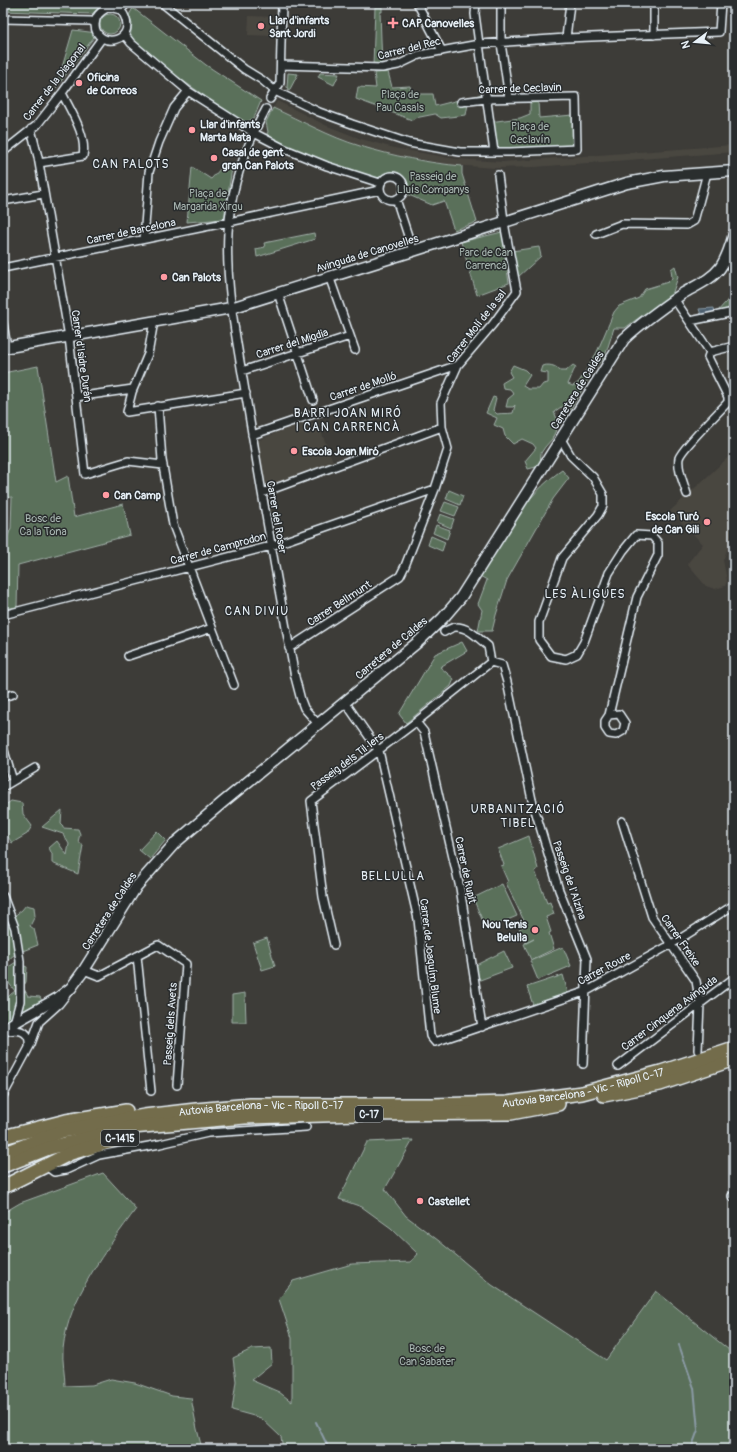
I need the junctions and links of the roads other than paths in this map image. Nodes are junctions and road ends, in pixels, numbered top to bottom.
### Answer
1 (127, 3) edge
2 (162, 3) edge
3 (282, 3) edge
4 (417, 3) edge
5 (476, 3) edge
6 (501, 3) edge
7 (570, 3) edge
8 (654, 3) edge
9 (721, 3) edge
10 (121, 10) junction
11 (3, 20) edge
12 (95, 23) junction
13 (124, 34) junction
14 (654, 35) junction
15 (102, 38) junction
16 (566, 38) junction
17 (501, 43) junction
18 (479, 44) junction
19 (442, 51) junction
20 (281, 65) junction
21 (188, 91) junction
22 (275, 91) junction
23 (62, 93) junction
24 (509, 98) junction
25 (270, 99) dead end
26 (486, 99) junction
27 (461, 102) dead end
28 (266, 109) dead end
29 (32, 129) junction
30 (254, 133) junction
31 (3, 152) edge
32 (494, 152) junction
33 (39, 163) junction
34 (734, 171) edge
35 (707, 173) junction
36 (498, 175) dead end
37 (380, 187) junction
38 (43, 194) junction
39 (396, 199) junction
40 (3, 201) edge
41 (229, 222) junction
42 (504, 222) junction
43 (596, 234) dead end
44 (144, 240) junction
45 (733, 240) edge
46 (413, 251) junction
47 (56, 258) junction
48 (3, 268) edge
49 (329, 276) junction
50 (278, 293) junction
51 (675, 300) junction
52 (231, 308) junction
53 (734, 312) edge
54 (154, 321) junction
55 (690, 321) junction
56 (3, 324) edge
57 (350, 336) junction
58 (69, 337) junction
59 (734, 346) edge
60 (5, 347) edge
61 (355, 350) dead end
62 (710, 352) junction
63 (298, 353) junction
64 (458, 364) junction
65 (242, 372) junction
66 (133, 389) junction
67 (246, 393) junction
68 (76, 397) junction
69 (730, 398) edge
70 (313, 400) dead end
71 (158, 406) junction
72 (442, 427) junction
73 (252, 435) junction
74 (561, 439) junction
75 (163, 465) junction
76 (435, 489) junction
77 (262, 493) junction
78 (687, 494) dead end
79 (271, 546) junction
80 (189, 567) junction
81 (400, 576) joint
82 (3, 615) edge
83 (212, 628) junction
84 (444, 632) dead end
85 (289, 648) junction
86 (128, 656) dead end
87 (491, 662) junction
88 (234, 685) dead end
89 (13, 694) dead end
90 (3, 697) edge
91 (345, 702) junction
92 (609, 715) dead end
93 (416, 722) junction
94 (318, 724) junction
95 (3, 747) edge
96 (379, 750) junction
97 (35, 768) dead end
98 (14, 781) junction
99 (3, 788) edge
100 (622, 821) dead end
101 (3, 896) edge
102 (734, 905) edge
103 (334, 945) dead end
104 (670, 945) junction
105 (137, 956) junction
106 (84, 970) junction
107 (734, 978) edge
108 (71, 988) junction
109 (587, 991) junction
110 (700, 1004) junction
111 (30, 1014) junction
112 (39, 1022) junction
113 (14, 1023) junction
114 (482, 1027) junction
115 (3, 1030) edge
116 (430, 1036) joint
117 (734, 1048) edge
118 (28, 1050) junction
119 (698, 1050) dead end
120 (734, 1059) edge
121 (583, 1064) dead end
122 (618, 1066) dead end
123 (177, 1085) dead end
124 (151, 1091) dead end
125 (3, 1096) edge
126 (250, 1105) junction
127 (245, 1117) junction
128 (306, 1127) dead end
129 (3, 1137) edge
130 (3, 1154) edge
131 (3, 1166) edge
132 (46, 1166) junction
133 (3, 1187) edge

1 - 10 street
2 - 22 street
3 - 20 street
4 - 19 street
5 - 18 street
6 - 17 street
7 - 16 street
8 - 14 street
9 - 14 street, Carrer del Rec
10 - 12 street
10 - 13 street
11 - 12 street
12 - 15 street
13 - 15 street
13 - 21 street
14 - 16 street, Carrer del Rec
15 - 23 street, Carrer de la Diagonal
16 - 17 street, Carrer del Rec
17 - 18 street, Carrer del Rec
17 - 24 street
18 - 19 street, Carrer del Rec
18 - 26 street
19 - 20 street, Carrer del Rec
20 - 22 street
21 - 30 street
21 - 44 street
22 - 25 street
22 - 32 street
23 - 29 street, Carrer de la Diagonal
23 - 33 street
24 - 26 street, Carrer de Ceclavin
24 - 32 street, Carrer de Ceclavin
26 - 27 street, Carrer de Ceclavin
26 - 32 street
28 - 30 street, Carrer del Roser
29 - 31 street, Carrer de la Diagonal
29 - 33 street, Carrer d'Isidre Durán
30 - 37 street
30 - 41 street, Carrer del Roser
33 - 38 street, Carrer d'Isidre Durán
34 - 35 street, Avinguda de Canovelles
35 - 42 street, Avinguda de Canovelles
35 - 43 street
36 - 42 street, Carrer Molí de la sal
37 - 39 street
37 - 39 street
37 - 41 street, Carrer de Barcelona
38 - 40 street
38 - 47 street, Carrer d'Isidre Durán
39 - 46 street
41 - 44 street, Carrer de Barcelona
41 - 52 street, Carrer del Roser
42 - 46 street, Avinguda de Canovelles
42 - 64 street, Carrer Molí de la sal
44 - 47 street, Carrer de Barcelona
45 - 51 street, Carretera de Caldes
46 - 49 street, Avinguda de Canovelles
47 - 48 street, Carrer de Barcelona
47 - 58 street, Carrer d'Isidre Durán
49 - 50 street, Avinguda de Canovelles
49 - 57 street
50 - 52 street, Avinguda de Canovelles
50 - 63 street
51 - 55 street
51 - 74 street, Carretera de Caldes
52 - 54 street, Avinguda de Canovelles
52 - 65 street, Carrer del Roser
53 - 55 street
54 - 58 street, Avinguda de Canovelles
54 - 66 street
55 - 62 street
56 - 60 street
57 - 61 street
57 - 63 street, Carrer del Migdia
58 - 60 street, Avinguda de Canovelles
58 - 68 street, Carrer d'Isidre Durán
59 - 62 street
62 - 69 street
63 - 65 street, Carrer del Migdia
63 - 70 street
64 - 72 street, Carrer Molí de la sal
64 - 73 street, Carrer de Molló
65 - 67 street, Carrer del Roser
66 - 68 street
66 - 71 street
67 - 71 street
67 - 73 street, Carrer del Roser
68 - 75 street, Carrer d'Isidre Durán
69 - 78 street
71 - 75 street
72 - 76 street, Carrer Molí de la sal
72 - 77 street
73 - 77 street, Carrer del Roser
74 - 91 street, Carretera de Caldes
74 - 92 street
75 - 80 street
76 - 79 street, Carrer de Camprodon
76 - 81 street, Carrer Molí de la sal
77 - 79 street, Carrer del Roser
79 - 80 street, Carrer de Camprodon
79 - 85 street, Carrer del Roser
80 - 82 street, Carrer de Camprodon
80 - 83 street
81 - 85 street, Carrer Bellmunt
83 - 86 street
83 - 88 street
84 - 87 street
85 - 94 street, Carrer del Roser
87 - 93 street, Passeig dels Til·lers
87 - 109 street, Passeig de l'Alzina
89 - 90 street
91 - 94 street, Carretera de Caldes
91 - 96 street, Carrer de Joaquím Blume
93 - 96 street, Passeig dels Til·lers
93 - 114 street, Carrer de Rupit
94 - 106 street, Carretera de Caldes
95 - 98 street
96 - 103 street, Passeig dels Til·lers
96 - 116 street, Carrer de Joaquím Blume
97 - 98 street
98 - 99 street
100 - 104 street, Carrer Freixe
101 - 113 street
102 - 104 street, Carrer Roure
104 - 109 street, Carrer Roure
104 - 110 street, Carrer Freixe
105 - 106 street
105 - 123 street, Passeig dels Avets
105 - 124 street
106 - 108 street, Carretera de Caldes
107 - 110 street, Carrer Cinquena Avinguda
108 - 111 street, Carretera de Caldes
108 - 112 street
109 - 114 street, Carrer Roure
109 - 121 street, Passeig de l'Alzina
110 - 119 street, Carrer Freixe
110 - 122 street, Carrer Cinquena Avinguda
111 - 112 street
111 - 113 street, Carretera de Caldes
112 - 118 street
113 - 115 street, Carretera de Caldes
114 - 116 street, Carrer Roure
115 - 118 street
117 - 126 highway, Autovia Barcelona - Vic - Ripoll C-17 / C-17
118 - 125 street
120 - 127 highway, Autovia Barcelona - Vic - Ripoll C-17 / C-17
126 - 129 highway
126 - 130 highway, Autovia Barcelona - Vic - Ripoll C-17 / C-17
127 - 131 highway, Autovia Barcelona - Vic - Ripoll C-17 / C-17
127 - 132 highway, C-1415
128 - 132 street
132 - 133 highway, C-1415

